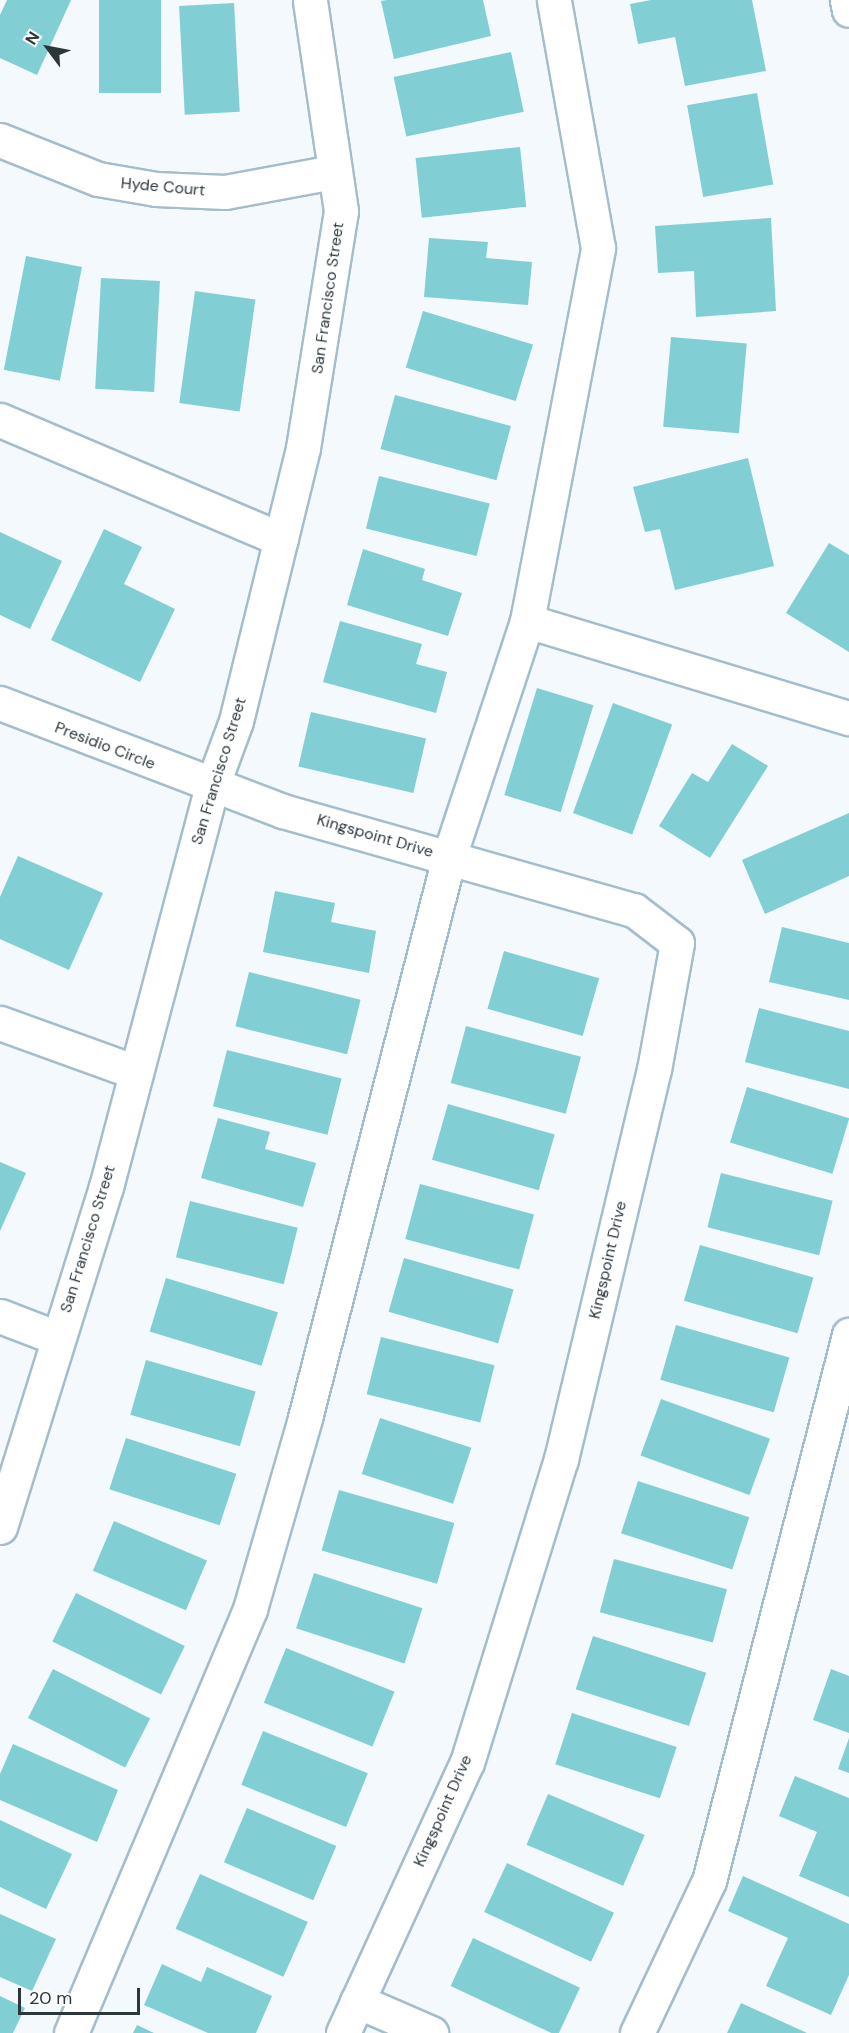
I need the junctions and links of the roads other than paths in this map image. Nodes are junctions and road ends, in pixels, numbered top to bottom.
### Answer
1 (310, 0) edge
2 (554, 0) edge
3 (847, 0) edge
4 (849, 10) edge
5 (0, 140) edge
6 (333, 172) junction
7 (0, 420) edge
8 (281, 539) junction
9 (527, 621) junction
10 (0, 703) edge
11 (849, 718) edge
12 (212, 786) junction
13 (449, 857) junction
14 (0, 1023) edge
15 (135, 1072) junction
16 (0, 1316) edge
17 (849, 1335) edge
18 (57, 1338) junction
19 (0, 1527) edge
20 (357, 2001) junction
21 (71, 2033) edge
22 (343, 2033) edge
23 (431, 2033) edge
24 (637, 2033) edge

1 - 6 street, San Francisco Street
2 - 9 street
3 - 4 street
5 - 6 street, Hyde Court
6 - 8 street, San Francisco Street
7 - 8 street
8 - 12 street, San Francisco Street
9 - 11 street
9 - 13 street
10 - 12 street, Presidio Circle
12 - 13 street, Kingspoint Drive
12 - 15 street, San Francisco Street
13 - 20 street, Kingspoint Drive
13 - 21 street
14 - 15 street
15 - 18 street, San Francisco Street
16 - 18 street
17 - 24 street
18 - 19 street, San Francisco Street
20 - 22 street, Kingspoint Drive
20 - 23 street

